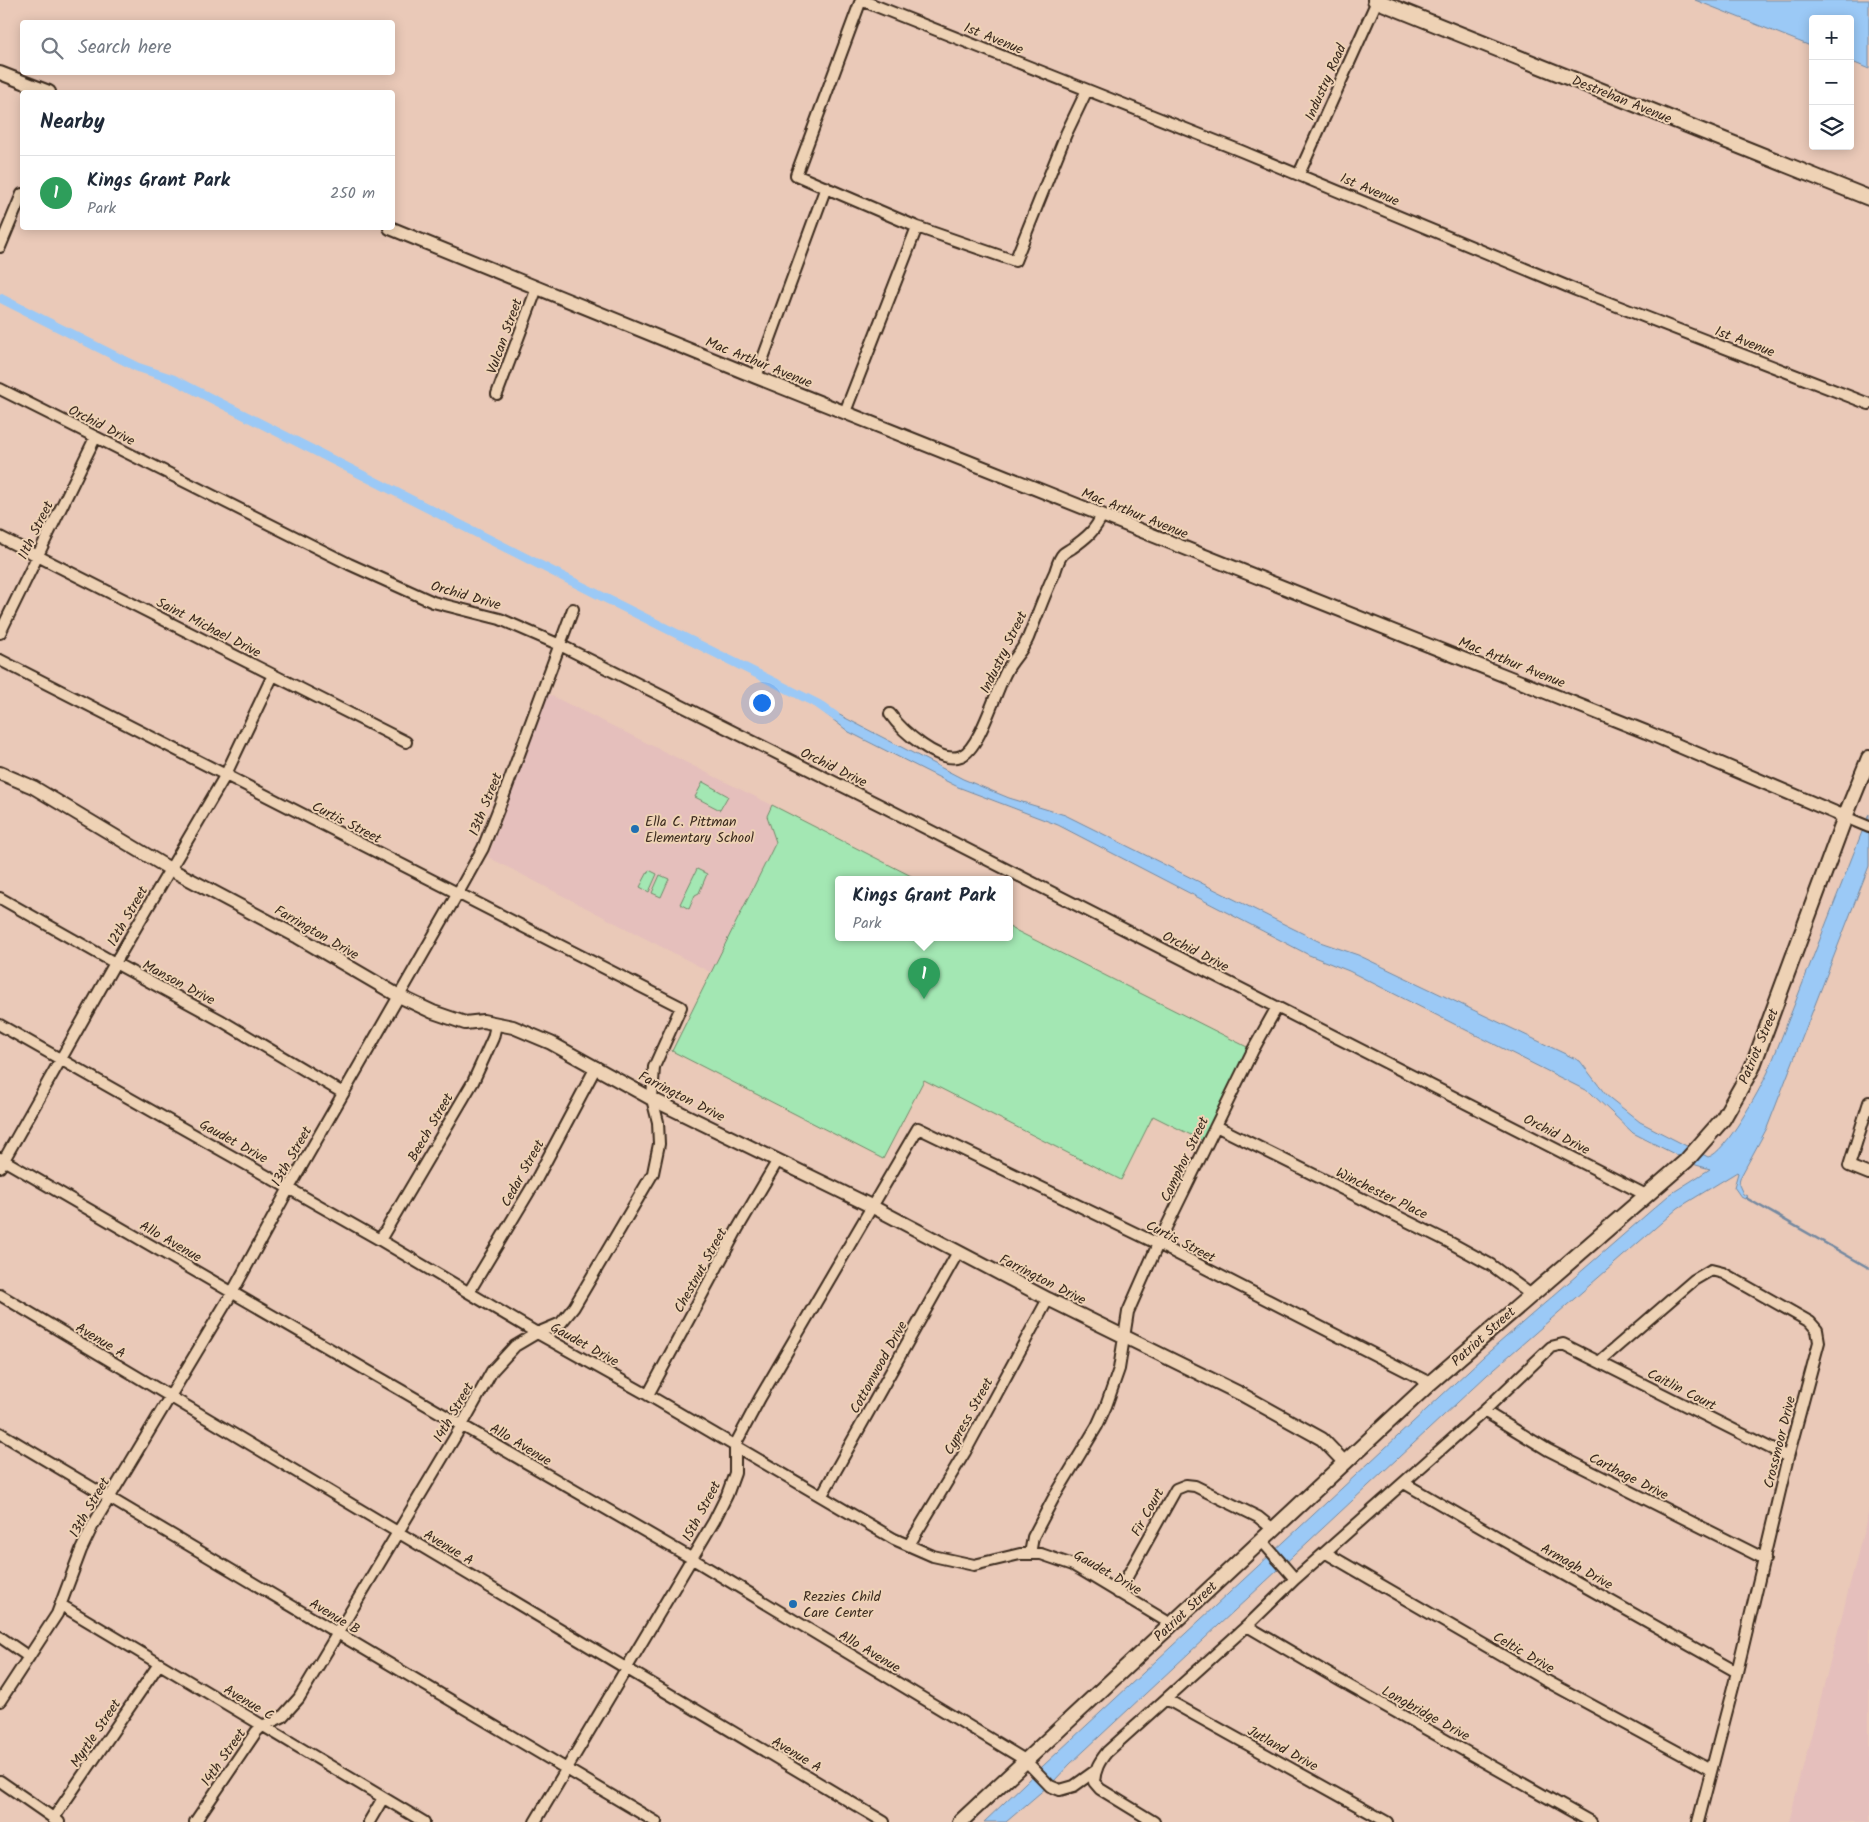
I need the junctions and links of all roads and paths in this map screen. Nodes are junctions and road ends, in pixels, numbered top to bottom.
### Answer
1 (861, 0) edge
2 (1376, 0) edge
3 (0, 73) edge
4 (44, 90) edge
5 (1087, 90) junction
6 (1299, 174) junction
7 (826, 188) junction
8 (1869, 198) edge
9 (20, 199) edge
10 (917, 227) junction
11 (395, 230) edge
12 (0, 247) edge
13 (537, 288) junction
14 (756, 377) junction
15 (0, 389) edge
16 (497, 394) dead end
17 (1869, 404) edge
18 (845, 412) junction
19 (95, 438) junction
20 (1102, 515) junction
21 (0, 537) edge
22 (38, 556) junction
23 (573, 609) dead end
24 (0, 633) edge
25 (560, 645) junction
26 (0, 660) edge
27 (273, 675) junction
28 (890, 714) dead end
29 (406, 742) dead end
30 (1869, 758) edge
31 (0, 773) edge
32 (225, 776) junction
33 (1845, 817) junction
34 (1864, 825) edge
35 (170, 869) junction
36 (458, 893) junction
37 (0, 898) edge
38 (115, 964) junction
39 (400, 996) junction
40 (681, 1007) joint
41 (1277, 1008) junction
42 (0, 1025) edge
43 (496, 1025) junction
44 (61, 1059) junction
45 (596, 1067) junction
46 (343, 1093) junction
47 (652, 1099) junction
48 (1869, 1102) edge
49 (1216, 1126) junction
50 (918, 1128) joint
51 (778, 1160) junction
52 (1, 1162) edge
53 (1869, 1174) edge
54 (289, 1188) junction
55 (1646, 1195) junction
56 (871, 1206) junction
57 (380, 1240) junction
58 (1158, 1244) junction
59 (958, 1252) junction
60 (469, 1292) junction
61 (232, 1293) junction
62 (1530, 1294) junction
63 (0, 1295) edge
64 (1048, 1299) junction
65 (537, 1333) junction
66 (1123, 1336) junction
67 (1599, 1362) junction
68 (1430, 1383) junction
69 (648, 1394) junction
70 (171, 1397) junction
71 (1484, 1411) junction
72 (462, 1425) junction
73 (0, 1433) edge
74 (735, 1445) junction
75 (1788, 1457) junction
76 (1345, 1462) junction
77 (1404, 1483) junction
78 (822, 1495) junction
79 (109, 1498) junction
80 (1273, 1529) junction
81 (397, 1532) junction
82 (1263, 1543) junction
83 (909, 1545) junction
84 (1030, 1554) junction
85 (1326, 1554) junction
86 (691, 1558) junction
87 (1765, 1559) junction
88 (1295, 1579) junction
89 (1118, 1593) junction
90 (61, 1605) junction
91 (1171, 1624) junction
92 (1248, 1626) junction
93 (337, 1633) junction
94 (0, 1637) edge
95 (29, 1657) junction
96 (159, 1664) junction
97 (627, 1668) junction
98 (1737, 1672) junction
99 (1166, 1699) junction
100 (0, 1701) edge
101 (262, 1726) junction
102 (1029, 1764) junction
103 (567, 1769) junction
104 (1712, 1770) junction
105 (1095, 1771) junction
106 (0, 1781) edge
107 (384, 1798) junction
108 (56, 1820) edge
109 (195, 1822) edge
110 (369, 1822) edge
111 (424, 1822) edge
112 (535, 1822) edge
113 (656, 1822) edge
114 (884, 1822) edge
115 (960, 1822) edge
116 (1154, 1822) edge
117 (1387, 1822) edge
118 (1591, 1822) edge
119 (1698, 1822) edge

1 - 5 street, 1st Avenue
1 - 7 street
2 - 6 street, Industry Road
2 - 8 main road, Destrehan Avenue
3 - 4 street
5 - 6 street, 1st Avenue
5 - 10 street
6 - 17 street, 1st Avenue
7 - 10 street
7 - 14 street
9 - 12 street
10 - 18 street
11 - 13 street, Mac Arthur Avenue
13 - 14 street, Mac Arthur Avenue
13 - 16 street, Vulcan Street
14 - 18 street, Mac Arthur Avenue
15 - 19 street, Orchid Drive
18 - 20 street, Mac Arthur Avenue
19 - 22 street, 11th Street
19 - 25 street, Orchid Drive
20 - 28 street, Industry Street
20 - 33 street, Mac Arthur Avenue
21 - 22 street, Saint Michael Drive
22 - 24 street, 11th Street
22 - 27 street, Saint Michael Drive
23 - 25 street, 13th Street
25 - 36 street, 13th Street
25 - 41 street, Orchid Drive
26 - 32 street, Curtis Street
27 - 29 street, Saint Michael Drive
27 - 32 street, 12th Street
30 - 33 main road, Patriot Street
31 - 35 street, Farrington Drive
32 - 35 street, 12th Street
32 - 36 street, Curtis Street
33 - 34 street, Mac Arthur Avenue
33 - 55 main road, Patriot Street
35 - 38 street, 12th Street
35 - 39 street, Farrington Drive
36 - 39 street, 13th Street
36 - 40 street, Curtis Street
37 - 38 street, Manson Drive
38 - 44 street, 12th Street
38 - 46 street, Manson Drive
39 - 43 street, Farrington Drive
39 - 46 street, 13th Street
40 - 47 street, 14th Street
41 - 49 street, Camphor Street
41 - 55 street, Orchid Drive
42 - 44 street, Gaudet Drive
43 - 45 street, Farrington Drive
43 - 57 street, Beech Street
44 - 52 street, 12th Street
44 - 54 street, Gaudet Drive
45 - 47 street, Farrington Drive
45 - 60 street, Cedar Street
46 - 54 street, 13th Street
47 - 51 street, Farrington Drive
47 - 65 street, 14th Street
48 - 53 street
49 - 58 street, Camphor Street
49 - 62 street, Winchester Place
50 - 56 street, 15th Street
50 - 58 street, Curtis Street
51 - 56 street, Farrington Drive
51 - 69 street, Chestnut Street
52 - 61 street, Allo Avenue
54 - 57 street, Gaudet Drive
54 - 61 street, 13th Street
55 - 62 main road, Patriot Street
56 - 59 street, Farrington Drive
56 - 74 street, 15th Street
57 - 60 street, Gaudet Drive
58 - 66 street, Camphor Street
58 - 68 street, Curtis Street
59 - 64 street, Farrington Drive
59 - 78 street, Cottonwood Drive
60 - 65 street, Gaudet Drive
61 - 70 street, 13th Street
61 - 72 street, Allo Avenue
62 - 68 main road, Patriot Street
63 - 70 street, Avenue A
64 - 66 street, Farrington Drive
64 - 83 street, Cypress Street
65 - 69 street, Gaudet Drive
65 - 72 street, 14th Street
66 - 76 street, Farrington Drive
66 - 84 street, Camphor Street
67 - 71 street, Caitlin Court
67 - 75 street, Caitlin Court
67 - 75 street, Crossmoor Drive
68 - 76 main road, Patriot Street
69 - 74 street, Gaudet Drive
70 - 79 street, 13th Street
70 - 81 street, Avenue A
71 - 77 street
71 - 87 street, Carthage Drive
72 - 81 street, 14th Street
72 - 86 street, Allo Avenue
73 - 79 street, Avenue B
74 - 78 street, Gaudet Drive
74 - 86 street, 15th Street
75 - 87 street, Crossmoor Drive
76 - 80 main road, Patriot Street
77 - 85 street
77 - 98 street, Armagh Drive
78 - 83 street, Gaudet Drive
79 - 90 street, 13th Street
79 - 93 street, Avenue B
80 - 82 main road, Patriot Street
80 - 89 street, Fir Court
81 - 93 street, 14th Street
81 - 97 street, Avenue A
82 - 88 street
82 - 91 main road, Patriot Street
83 - 84 street, Gaudet Drive
84 - 89 street, Gaudet Drive
85 - 88 street
85 - 104 street, Celtic Drive
86 - 97 street, 15th Street
86 - 102 street, Allo Avenue
87 - 98 street, Crossmoor Drive
88 - 92 street
89 - 91 street, Gaudet Drive
90 - 95 street, 13th Street
90 - 96 street, Avenue C
91 - 102 main road, Patriot Street
92 - 99 street
92 - 118 street, Longbridge Drive
93 - 101 street, 14th Street
93 - 103 street, Avenue B
94 - 95 street
95 - 100 street, 13th Street
96 - 101 street, Avenue C
96 - 108 street, Myrtle Street
97 - 103 street, 15th Street
97 - 114 street, Avenue A
98 - 104 street, Crossmoor Drive
99 - 105 street
99 - 117 street, Jutland Drive
101 - 107 street, Avenue C
101 - 109 street, 14th Street
102 - 105 street, Allo Avenue
102 - 115 main road, Patriot Street
103 - 112 street, 15th Street
103 - 113 street, Avenue B
104 - 119 street, Crossmoor Drive
105 - 116 street
106 - 108 street
107 - 110 street
107 - 111 street, Avenue C

